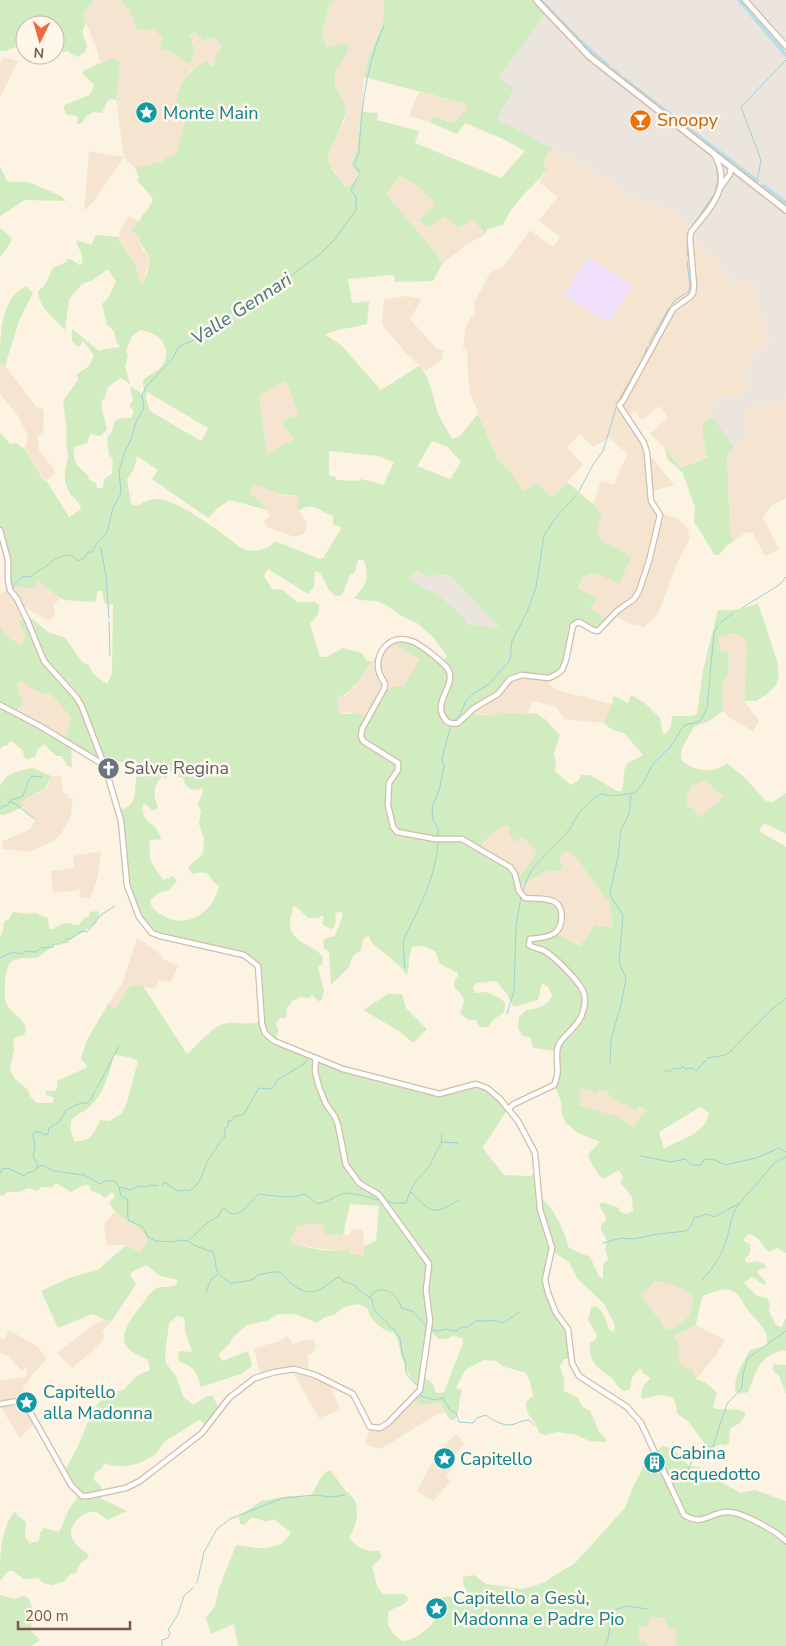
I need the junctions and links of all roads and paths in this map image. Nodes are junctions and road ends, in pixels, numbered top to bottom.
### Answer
1 (536, 0) edge
2 (745, 0) edge
3 (786, 46) edge
4 (713, 153) junction
5 (731, 167) junction
6 (721, 175) junction
7 (728, 176) junction
8 (745, 178) junction
9 (720, 188) junction
10 (786, 210) edge
11 (0, 530) edge
12 (0, 705) edge
13 (104, 765) junction
14 (316, 1058) junction
15 (509, 1108) junction
16 (0, 1404) edge
17 (786, 1541) edge

1 - 4 main road
2 - 3 street
4 - 5 main road
4 - 6 street
5 - 6 street
5 - 7 street
5 - 8 main road
6 - 9 street
7 - 8 street
7 - 9 street
8 - 10 main road
9 - 15 street
11 - 13 street
12 - 13 street
13 - 14 street
14 - 15 street
14 - 16 street
15 - 17 street

